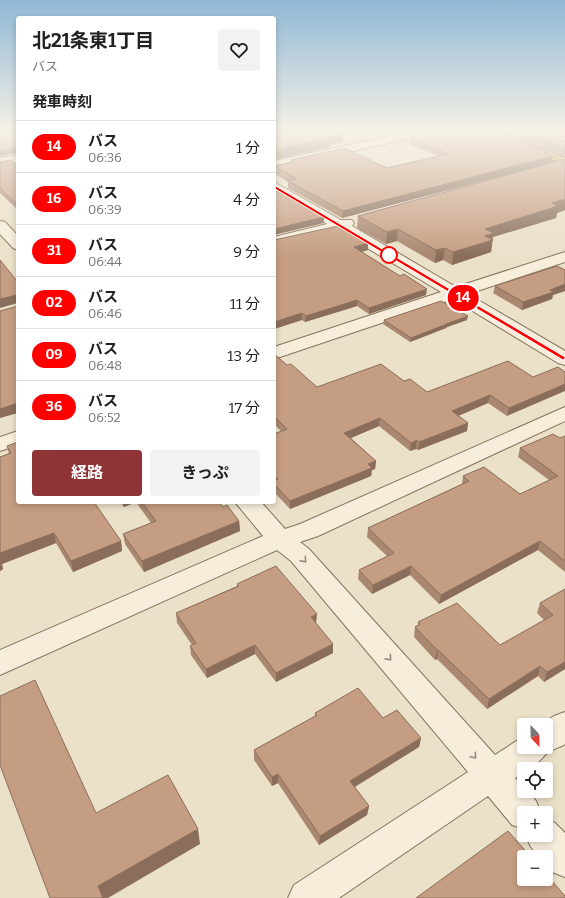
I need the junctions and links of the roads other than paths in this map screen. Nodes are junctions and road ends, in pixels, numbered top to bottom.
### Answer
1 (276, 187) edge
2 (362, 220) edge
3 (4, 223) edge
4 (338, 225) junction
5 (276, 240) edge
6 (16, 242) edge
7 (565, 256) edge
8 (454, 293) junction
9 (276, 352) edge
10 (565, 359) edge
11 (565, 413) edge
12 (16, 439) edge
13 (0, 444) edge
14 (249, 504) edge
15 (280, 539) junction
16 (0, 663) edge
17 (565, 726) edge
18 (553, 734) edge
19 (524, 754) edge
20 (491, 776) junction
21 (518, 806) edge
22 (549, 842) edge
23 (565, 859) edge
24 (307, 898) edge

1 - 4 street
2 - 4 street
3 - 6 street
4 - 5 street
4 - 8 street
7 - 8 street
8 - 9 street
8 - 10 street
11 - 15 street
12 - 13 street
14 - 15 street
15 - 16 street
15 -> 20 street
17 - 18 street
19 - 20 street
20 - 21 street
20 - 24 street
22 - 23 street

